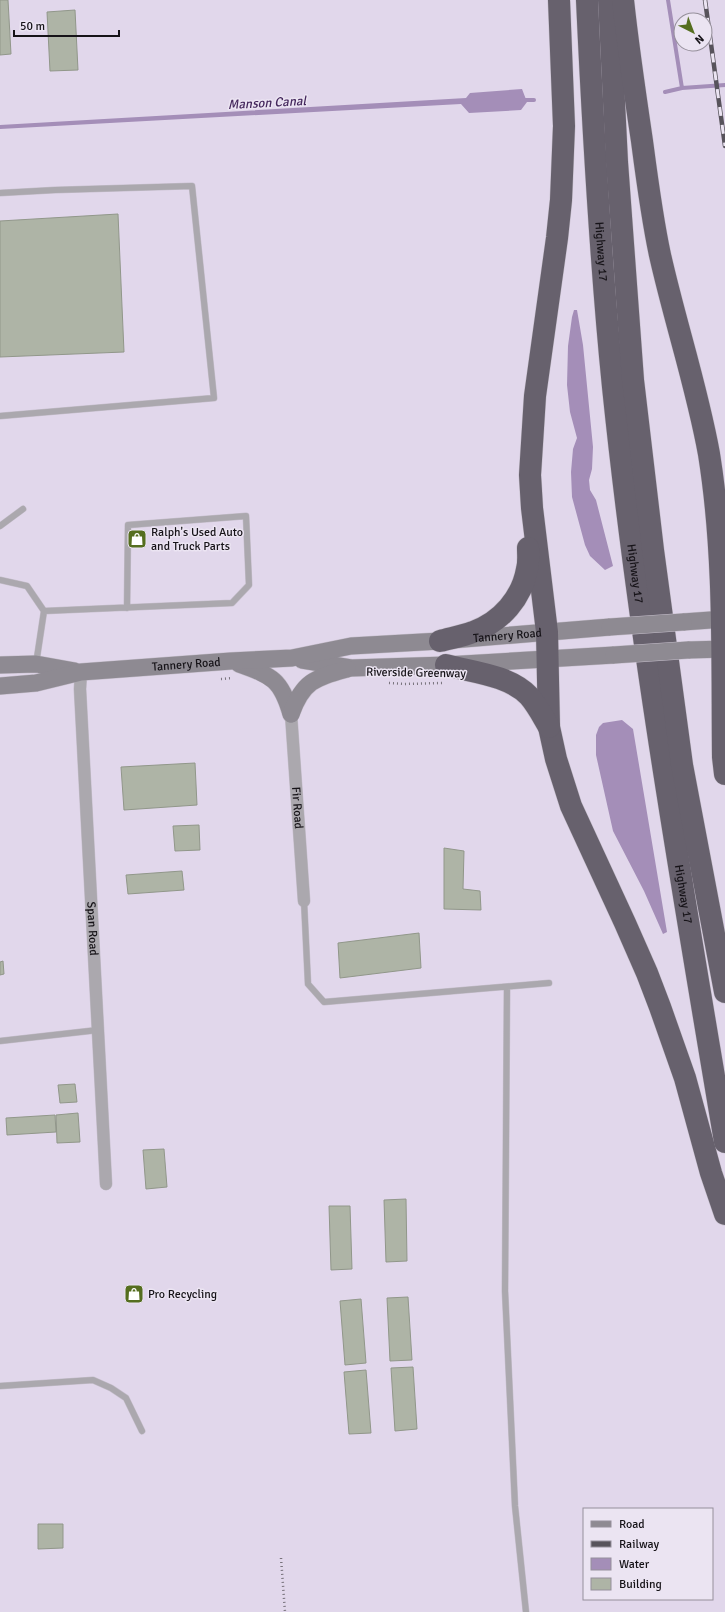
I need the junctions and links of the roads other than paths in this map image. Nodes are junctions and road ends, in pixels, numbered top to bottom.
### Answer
1 (559, 0) edge
2 (587, 0) edge
3 (609, 0) edge
4 (623, 0) edge
5 (0, 193) edge
6 (0, 416) edge
7 (532, 508) junction
8 (24, 509) dead end
9 (0, 526) edge
10 (721, 539) edge
11 (0, 580) edge
12 (127, 608) junction
13 (44, 611) junction
14 (724, 619) edge
15 (547, 632) junction
16 (440, 641) junction
17 (724, 649) edge
18 (292, 658) junction
19 (547, 659) junction
20 (231, 661) junction
21 (36, 664) junction
22 (0, 665) edge
23 (351, 668) junction
24 (81, 672) junction
25 (448, 674) junction
26 (0, 686) edge
27 (291, 714) junction
28 (549, 727) junction
29 (724, 757) edge
30 (304, 901) joint
31 (549, 983) dead end
32 (507, 987) junction
33 (725, 992) edge
34 (98, 1030) junction
35 (0, 1041) edge
36 (725, 1142) edge
37 (106, 1184) dead end
38 (725, 1214) edge
39 (0, 1386) edge
40 (142, 1431) dead end
41 (526, 1612) edge

1 - 7 highway
2 - 36 highway, Highway 17
3 - 33 highway, Highway 17
4 - 10 highway
5 - 6 lane
7 - 15 highway
7 - 16 highway
8 - 9 lane
10 - 14 highway
11 - 13 lane
12 - 12 lane
12 - 13 lane
13 - 21 lane
14 - 15 main road, Tannery Road, bridge
14 - 17 highway
15 - 16 main road, Tannery Road
15 - 19 highway
16 - 18 main road, Tannery Road
17 - 19 main road, Tannery Road, bridge
17 - 29 highway
18 - 20 main road, Tannery Road
18 - 23 main road, Tannery Road
19 - 25 main road, Tannery Road
19 - 28 highway
20 - 24 main road, Tannery Road
20 - 27 main road
21 - 22 main road, Tannery Road
21 - 24 main road, Tannery Road
23 - 25 main road, Tannery Road
23 - 27 main road
24 - 26 main road, Tannery Road
24 - 34 street, Span Road
25 - 28 highway
27 - 30 street, Fir Road
28 - 38 highway
30 - 32 lane
31 - 32 lane
32 - 41 lane
34 - 35 lane
34 - 37 street, Span Road
39 - 40 lane

